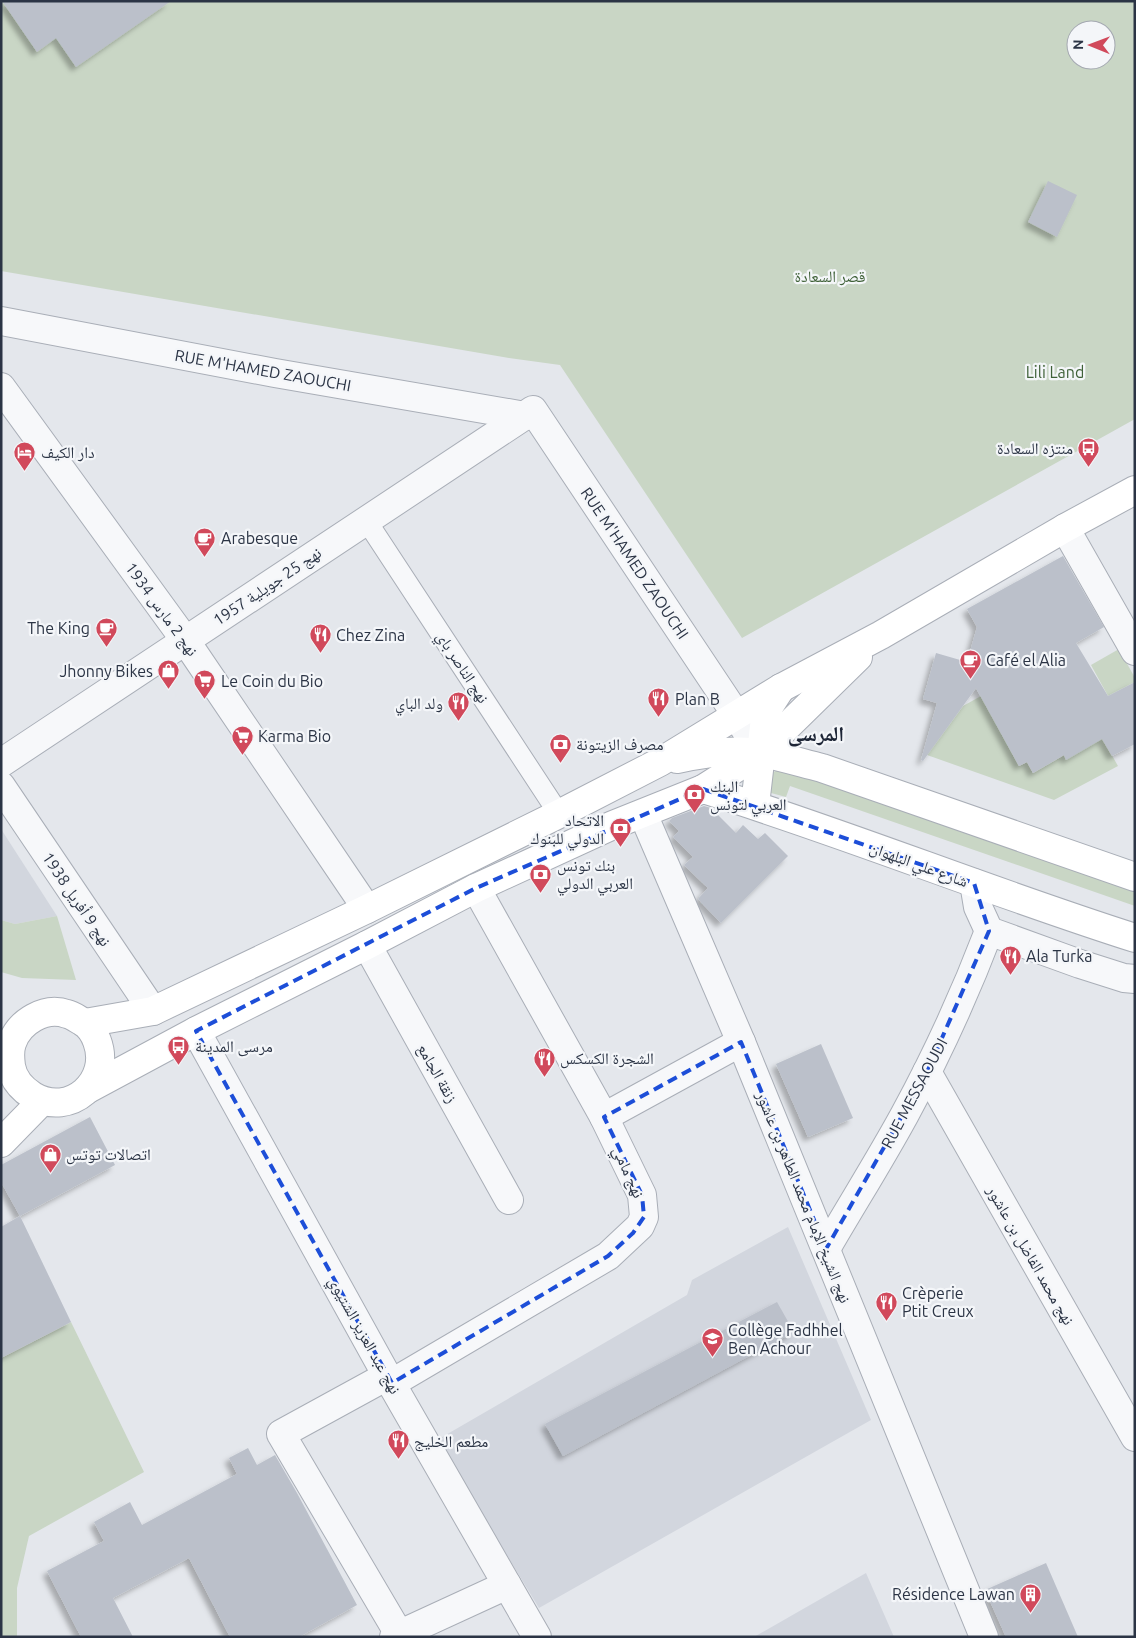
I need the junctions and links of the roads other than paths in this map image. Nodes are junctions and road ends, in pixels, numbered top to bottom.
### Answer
1 (7, 326) edge
2 (1, 387) edge
3 (529, 413) junction
4 (1135, 490) edge
5 (366, 520) junction
6 (1065, 528) junction
7 (881, 634) junction
8 (185, 640) junction
9 (1135, 651) edge
10 (781, 688) junction
11 (737, 716) junction
12 (760, 753) junction
13 (660, 762) junction
14 (1, 763) edge
15 (1, 786) edge
16 (703, 789) junction
17 (755, 805) junction
18 (558, 814) junction
19 (643, 814) junction
20 (1135, 877) edge
21 (974, 884) junction
22 (476, 888) junction
23 (366, 909) junction
24 (989, 931) junction
25 (1135, 938) edge
26 (367, 945) junction
27 (1135, 979) edge
28 (154, 1012) junction
29 (13, 1019) edge
30 (86, 1023) junction
31 (196, 1031) junction
32 (741, 1042) junction
33 (6, 1071) edge
34 (927, 1072) junction
35 (88, 1089) junction
36 (42, 1101) junction
37 (604, 1117) junction
38 (1, 1143) edge
39 (509, 1200) dead end
40 (826, 1249) junction
41 (390, 1380) junction
42 (1135, 1438) edge
43 (507, 1585) junction
44 (396, 1636) edge
45 (537, 1637) edge
46 (984, 1637) edge

1 - 3 street, RUE M'HAMED ZAOUCHI
2 - 8 street, نهج 2 مارس 1934
3 - 5 street, نهج 25 جويلية 1957
3 - 11 street, RUE M'HAMED ZAOUCHI
4 - 6 main road
5 - 8 street, نهج 25 جويلية 1957
5 - 18 street, نهج الناصر باي
6 - 7 main road
6 - 9 street
7 - 10 main road
7 - 12 main road
8 - 14 street, نهج 25 جويلية 1957
8 - 23 street, نهج 2 مارس 1934
10 - 11 main road
10 - 12 main road
11 - 12 street
11 - 13 main road
12 - 13 main road
12 - 16 main road
12 - 17 main road
12 - 20 main road
13 - 18 main road
15 - 28 street, نهج 9 أفريل 1938
16 - 17 main road, شارع علي البلهوان
16 - 19 main road
17 - 21 main road, شارع علي البلهوان
18 - 23 main road
19 - 22 main road
19 - 32 street, نهج الشيخ الإمام محمد الطاهر بن عاشور
21 - 24 street
21 - 25 main road, شارع علي البلهوان
22 - 26 main road
22 - 37 street, نهج مامي
23 - 28 main road
24 - 27 street
24 - 34 street, RUE MESSAOUDI
26 - 31 main road
26 - 39 street, زنقة الجامع
28 - 30 main road
29 - 30 main road
29 - 33 main road
30 - 35 main road
31 - 35 main road
31 - 41 street, نهج عبد العزيز الشتيوي
32 - 37 street
32 - 40 street, نهج الشيخ الإمام محمد الطاهر بن عاشور
33 - 36 main road
34 - 40 street, RUE MESSAOUDI
34 - 42 street, نهج محمد الفاضل بن عاشور
35 - 36 main road
36 - 38 main road
37 - 41 street, نهج مامي
40 - 46 street, نهج الشيخ الإمام محمد الطاهر بن عاشور
41 - 43 street, نهج عبد العزيز الشتيوي
41 - 44 street, نهج مامي
43 - 44 street
43 - 45 street, نهج عبد العزيز الشتيوي

